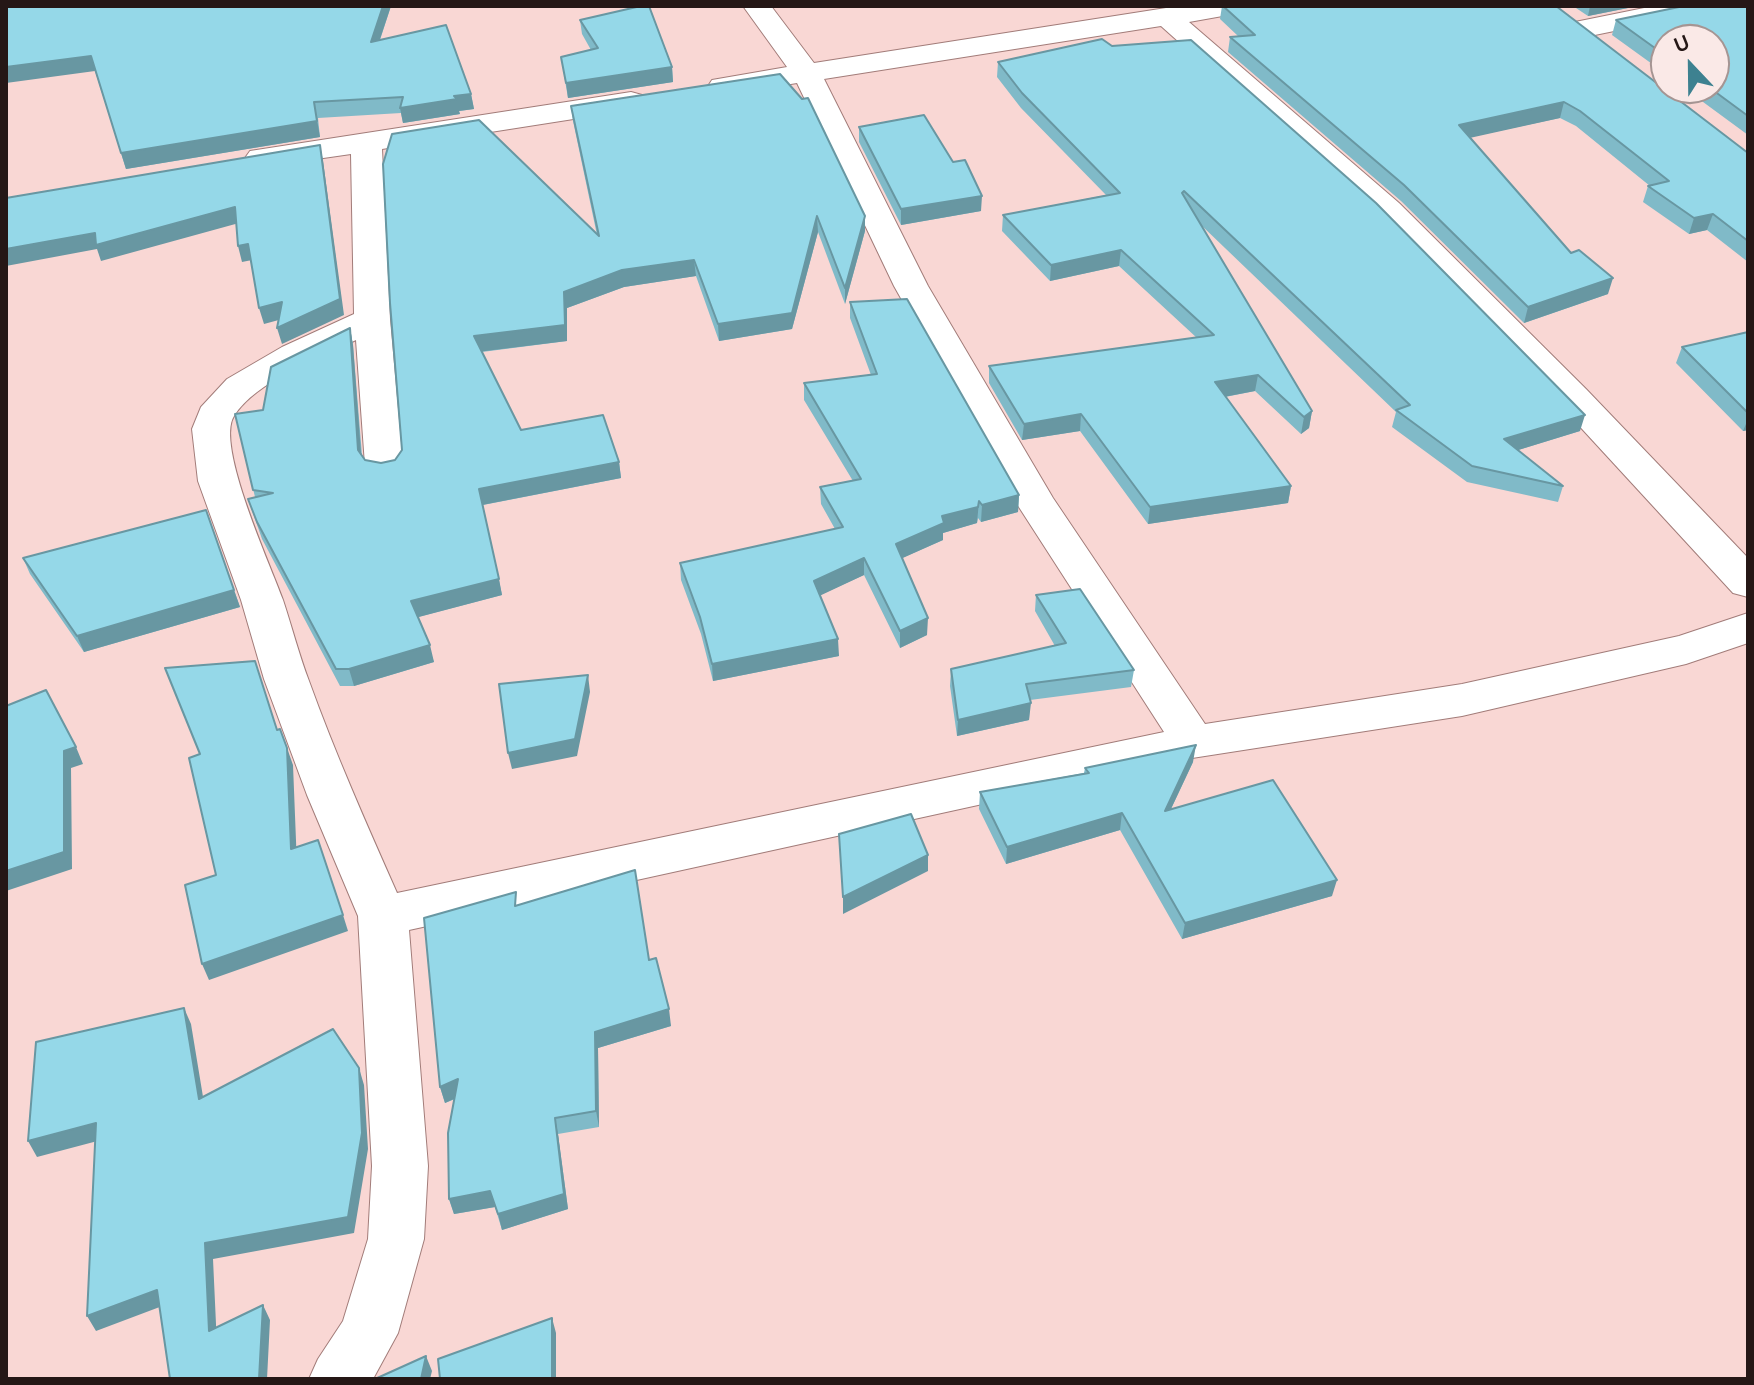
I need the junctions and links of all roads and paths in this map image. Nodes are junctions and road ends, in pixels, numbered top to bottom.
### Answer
1 (757, 6) edge
2 (1235, 6) edge
3 (1697, 6) edge
4 (1166, 16) junction
5 (1074, 17) edge
6 (1615, 51) edge
7 (806, 72) junction
8 (698, 90) edge
9 (667, 95) edge
10 (366, 141) junction
11 (232, 163) edge
12 (372, 319) junction
13 (384, 465) edge
14 (1748, 583) edge
15 (1748, 628) edge
16 (1192, 742) junction
17 (383, 916) junction
18 (339, 1379) edge

1 - 7 street
2 - 4 street
3 - 6 street
4 - 5 street
4 - 14 street
5 - 7 street
7 - 8 street
7 - 16 street
9 - 10 street
10 - 11 street
10 - 12 street
12 - 13 street
12 - 17 street
15 - 16 street
16 - 17 street
17 - 18 street

